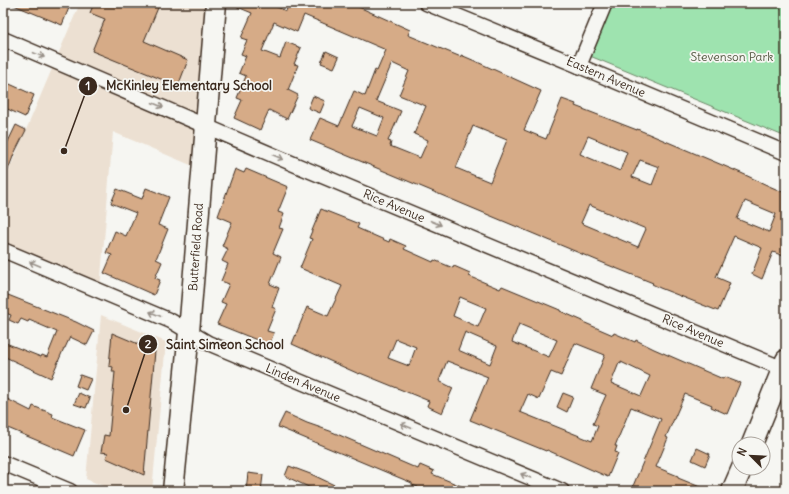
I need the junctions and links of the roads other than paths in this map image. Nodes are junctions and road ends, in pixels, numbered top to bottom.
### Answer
1 (216, 3) edge
2 (426, 3) edge
3 (605, 3) edge
4 (3, 39) edge
5 (579, 66) junction
6 (205, 125) junction
7 (786, 153) edge
8 (3, 250) edge
9 (189, 332) junction
10 (785, 366) edge
11 (755, 436) edge
12 (3, 463) edge
13 (739, 476) edge
14 (70, 491) edge
15 (174, 491) edge
16 (562, 491) edge
17 (732, 491) edge

1 - 6 main road, Butterfield Road
2 - 5 street, Eastern Avenue
3 - 5 street
4 -> 6 street, Rice Avenue
5 - 7 street, Eastern Avenue
6 - 9 main road, Butterfield Road
6 -> 10 street, Rice Avenue
9 -> 8 street, Linden Avenue
9 - 15 main road, Butterfield Road
16 -> 9 street, Linden Avenue
10 - 11 main road
12 - 14 street
13 - 17 main road

